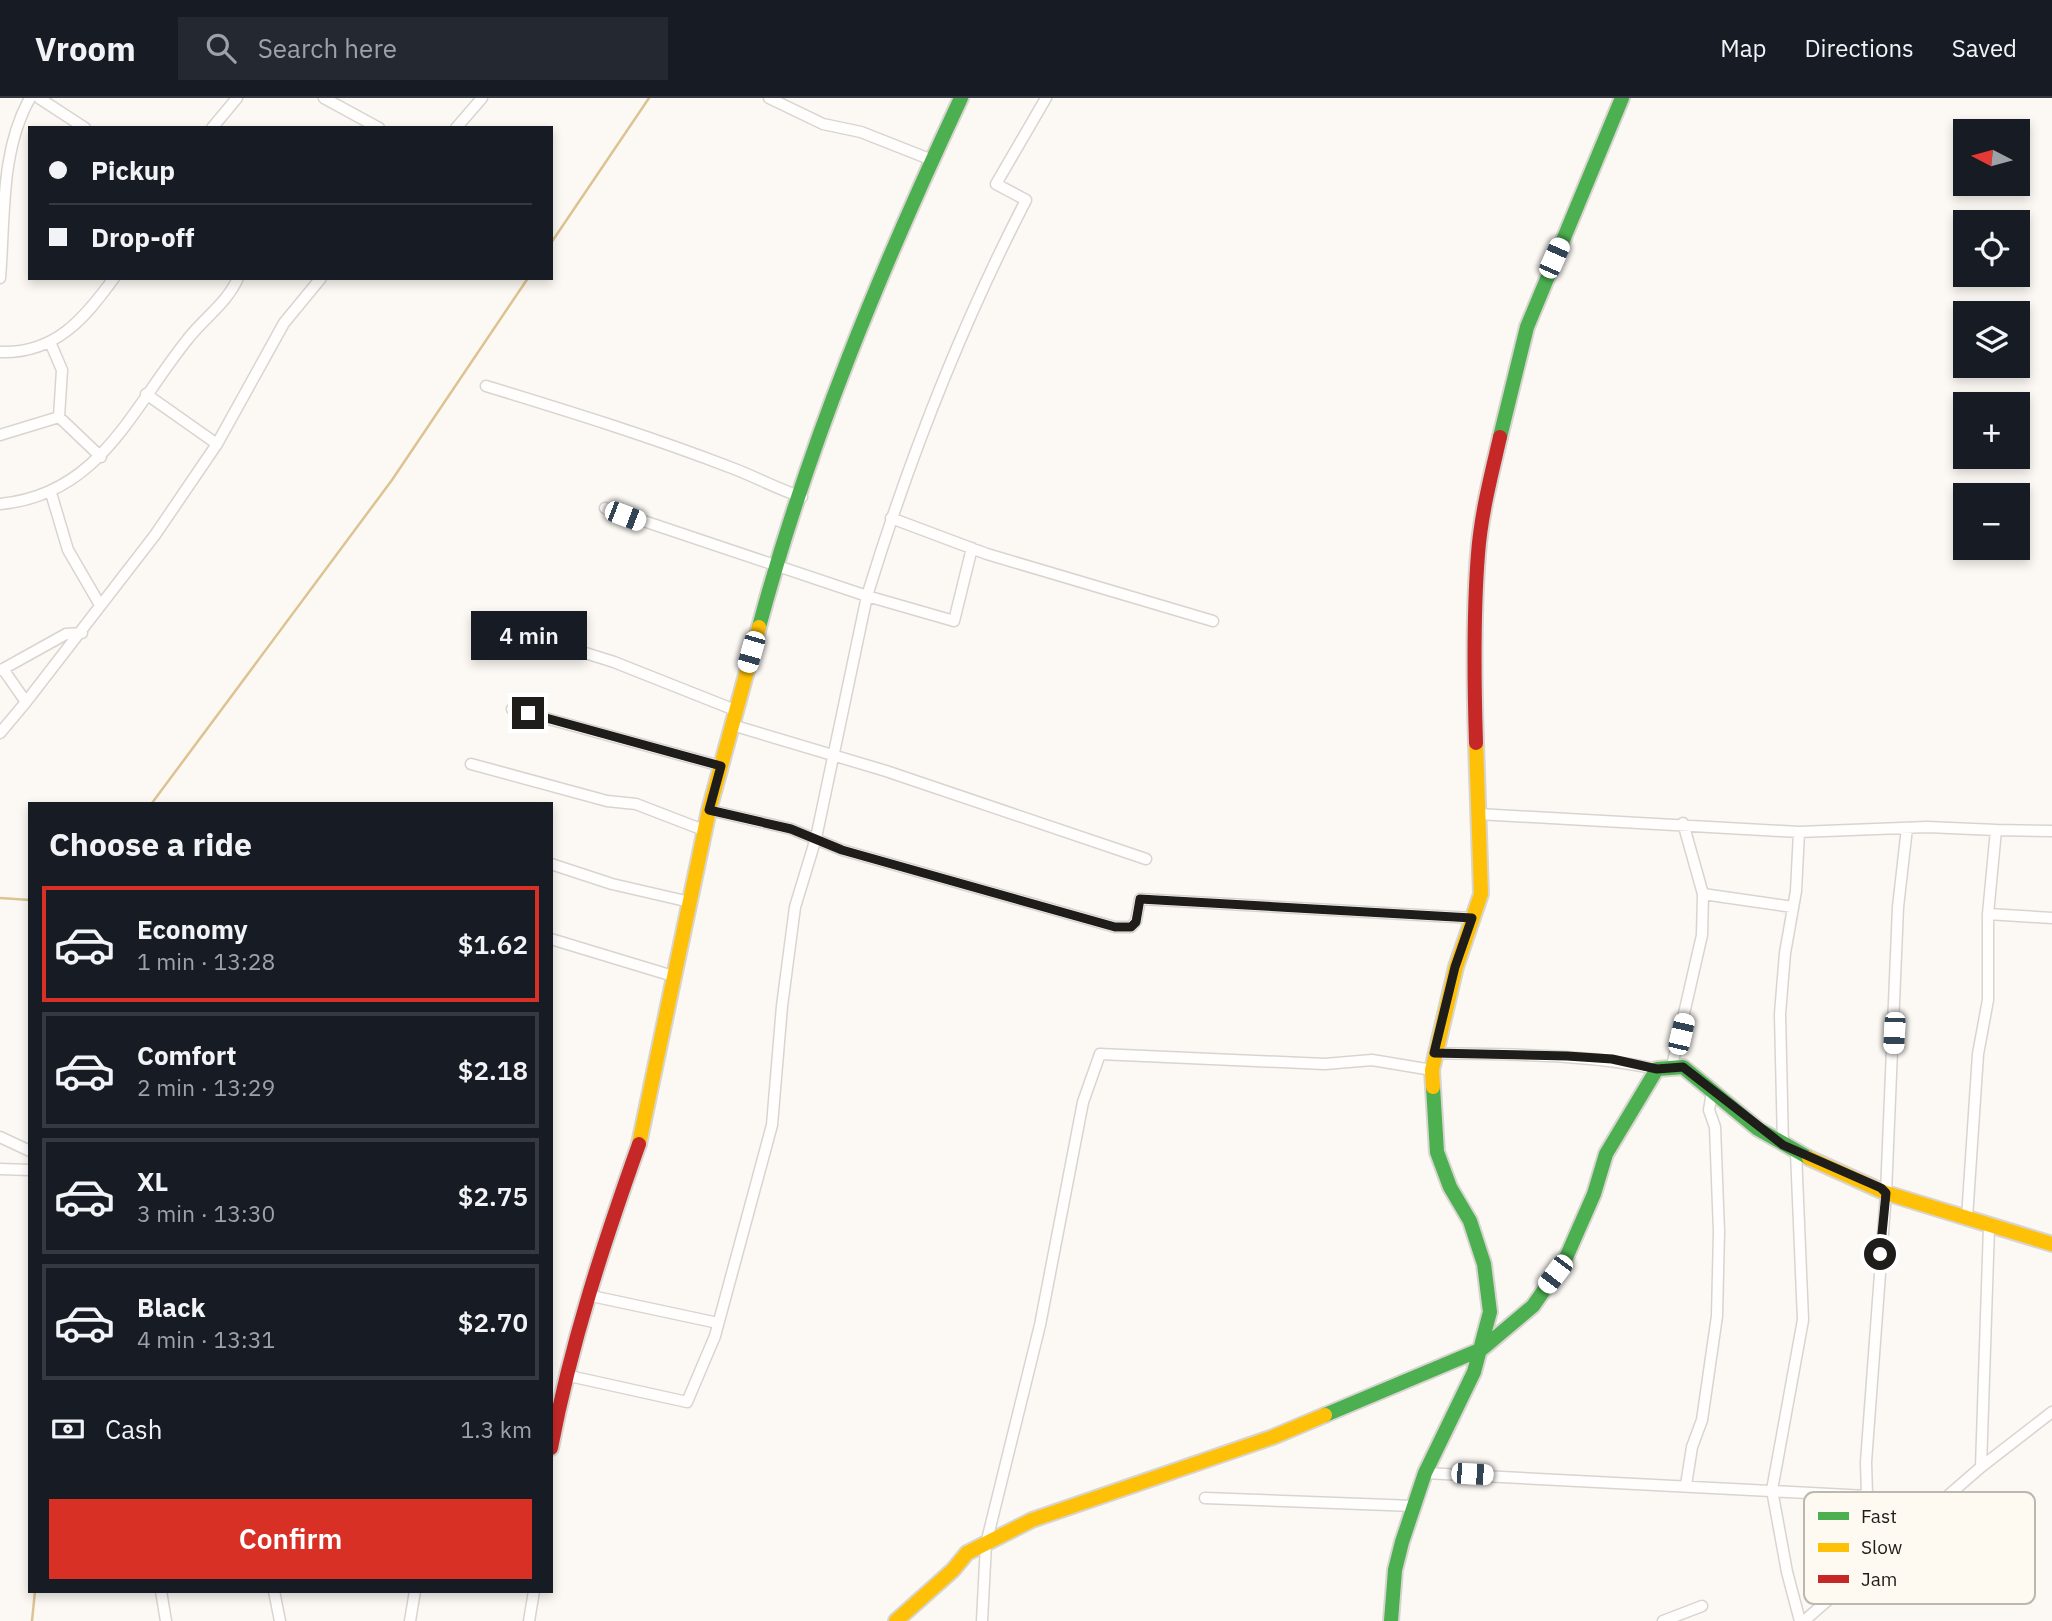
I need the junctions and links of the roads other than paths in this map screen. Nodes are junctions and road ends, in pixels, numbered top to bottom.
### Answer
1 (30, 98) edge
2 (39, 98) edge
3 (237, 98) edge
4 (324, 98) edge
5 (482, 98) edge
6 (769, 98) edge
7 (961, 98) edge
8 (1046, 98) edge
9 (1622, 98) edge
10 (82, 126) edge
11 (214, 126) edge
12 (371, 126) edge
13 (459, 126) edge
14 (932, 160) junction
15 (3, 192) edge
16 (0, 278) edge
17 (113, 280) edge
18 (237, 280) edge
19 (319, 280) edge
20 (50, 342) junction
21 (0, 352) edge
22 (485, 386) dead end
23 (146, 394) junction
24 (59, 417) junction
25 (0, 435) edge
26 (217, 444) junction
27 (101, 457) junction
28 (51, 493) junction
29 (802, 497) junction
30 (0, 504) edge
31 (605, 508) dead end
32 (891, 518) junction
33 (972, 548) junction
34 (775, 567) junction
35 (867, 596) junction
36 (100, 605) junction
37 (1213, 621) dead end
38 (512, 630) dead end
39 (82, 633) junction
40 (1, 669) edge
41 (26, 702) junction
42 (512, 709) dead end
43 (735, 710) junction
44 (732, 725) junction
45 (0, 733) edge
46 (833, 755) junction
47 (471, 764) dead end
48 (721, 766) junction
49 (709, 810) junction
50 (1478, 814) junction
51 (1683, 823) junction
52 (1907, 828) junction
53 (1996, 830) junction
54 (706, 831) junction
55 (2052, 831) edge
56 (1799, 832) junction
57 (816, 838) junction
58 (1146, 859) dead end
59 (553, 865) edge
60 (1703, 894) junction
61 (690, 902) junction
62 (1793, 908) junction
63 (1987, 914) junction
64 (1472, 918) junction
65 (2052, 918) edge
66 (553, 940) edge
67 (673, 976) junction
68 (1434, 1053) junction
69 (1672, 1066) junction
70 (1432, 1069) junction
71 (1657, 1069) junction
72 (1712, 1092) junction
73 (0, 1137) edge
74 (1789, 1149) junction
75 (28, 1150) edge
76 (0, 1169) edge
77 (28, 1170) edge
78 (1886, 1193) junction
79 (1968, 1218) junction
80 (1989, 1227) junction
81 (2052, 1244) edge
82 (587, 1295) junction
83 (718, 1323) junction
84 (1482, 1349) junction
85 (565, 1376) junction
86 (2052, 1412) edge
87 (553, 1438) edge
88 (1981, 1467) junction
89 (1425, 1473) junction
90 (1686, 1485) junction
91 (1772, 1490) junction
92 (1804, 1492) edge
93 (1867, 1492) edge
94 (1952, 1492) edge
95 (1205, 1498) dead end
96 (1414, 1506) junction
97 (986, 1544) junction
98 (161, 1593) edge
99 (274, 1593) edge
100 (415, 1593) edge
101 (531, 1593) edge
102 (1822, 1604) edge
103 (1702, 1606) dead end
104 (166, 1621) edge
105 (279, 1621) edge
106 (410, 1621) edge
107 (529, 1621) edge
108 (896, 1621) edge
109 (982, 1621) edge
110 (1391, 1621) edge
111 (1663, 1621) edge
112 (1802, 1621) edge

1 - 15 street
2 - 10 street
3 - 11 street
4 - 12 street
5 - 13 street
6 - 14 street
7 - 14 street
8 - 32 street
9 - 50 street
14 - 29 street
15 - 16 street
17 - 20 street
18 - 23 street
19 - 26 street
20 - 21 street
20 - 24 street
22 - 29 street
23 - 26 street
23 - 27 street
24 - 25 street
24 - 27 street
26 - 36 street
27 - 28 street
28 - 30 street
28 - 36 street
29 - 34 street
31 - 34 street
32 - 33 street
32 - 35 street
33 - 35 street
33 - 37 street
34 - 35 street
34 - 43 street
35 - 46 street
36 - 39 street
38 - 43 street
39 - 40 street
39 - 41 street
40 - 41 street
41 - 45 street
42 - 48 street
43 - 44 street
44 - 46 street
44 - 48 street
46 - 57 street
46 - 58 street
47 - 54 street
48 - 49 street
49 - 54 street
49 - 57 street
50 - 51 street
50 - 64 street
51 - 56 street
51 - 60 street
52 - 53 street
52 - 56 street
52 - 78 street
53 - 55 street
53 - 63 street
54 - 61 street
56 - 62 street
57 - 64 street
57 - 83 street
59 - 61 street
60 - 62 street
60 - 69 street
61 - 67 street
62 - 74 street
63 - 65 street
63 - 79 street
64 - 68 street
66 - 67 street
67 - 82 street
68 - 70 street
68 - 71 street
69 - 71 street
69 - 72 street
70 - 84 street
70 - 97 street
71 - 84 street
72 - 74 street
72 - 90 street
73 - 75 street
74 - 78 street
74 - 91 street
76 - 77 street
78 - 79 street
78 - 93 street
79 - 80 street
80 - 81 street
80 - 88 street
82 - 83 street
82 - 85 street
83 - 85 street
84 - 89 street
84 - 97 street
85 - 87 street
86 - 88 street
88 - 94 street
89 - 90 street
89 - 96 street
90 - 91 street
91 - 92 street
91 - 112 street
95 - 96 street
96 - 110 street
97 - 108 street
97 - 109 street
98 - 104 street
99 - 105 street
100 - 106 street
101 - 107 street
102 - 112 street
103 - 111 street

